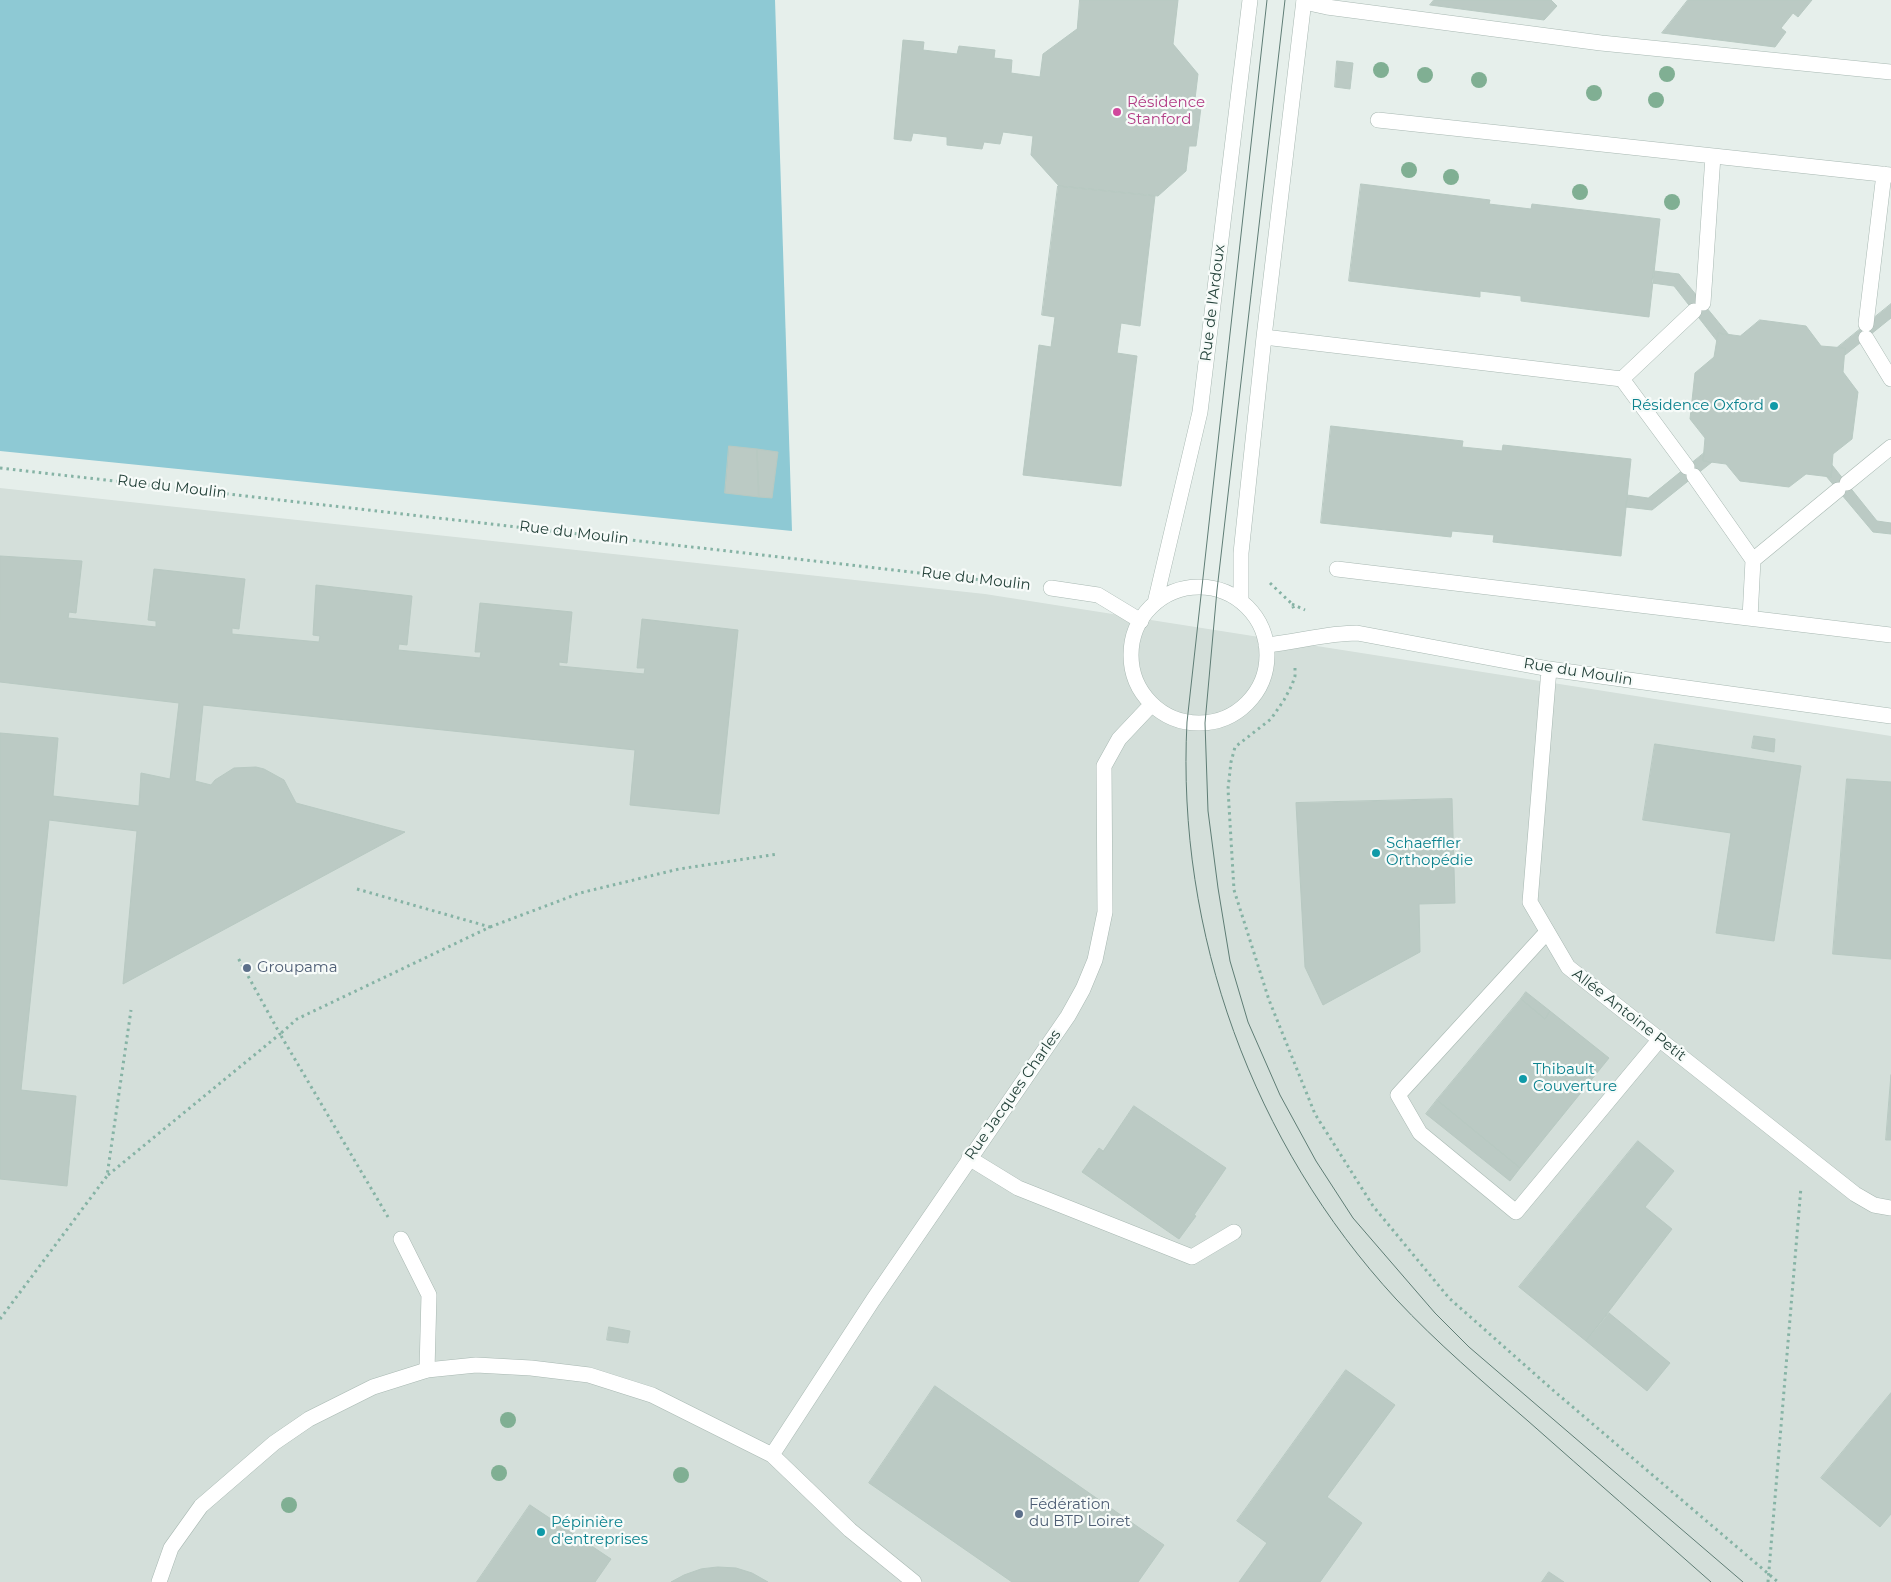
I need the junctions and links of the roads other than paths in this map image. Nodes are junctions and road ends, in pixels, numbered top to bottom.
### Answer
1 (1250, 0) edge
2 (1304, 1) edge
3 (1891, 72) edge
4 (1378, 120) dead end
5 (1713, 156) junction
6 (1888, 174) edge
7 (1264, 337) junction
8 (1622, 379) junction
9 (1891, 380) edge
10 (1891, 447) edge
11 (1753, 560) junction
12 (1337, 569) dead end
13 (1050, 588) road end
14 (1241, 601) junction
15 (1155, 603) junction
16 (1750, 618) junction
17 (1140, 621) junction
18 (1891, 635) edge
19 (1266, 645) junction
20 (1549, 669) junction
21 (1152, 704) junction
22 (1891, 716) edge
23 (1547, 932) junction
24 (1660, 1039) junction
25 (969, 1158) junction
26 (1891, 1208) edge
27 (1234, 1232) dead end
28 (400, 1239) road end
29 (427, 1370) junction
30 (772, 1455) junction
31 (159, 1582) edge
32 (914, 1582) edge

1 - 15 street, Rue de l'Ardoux
2 - 3 street
2 - 7 street
4 - 5 street
5 - 6 street
5 - 8 street
6 - 9 street
7 - 8 street
7 - 14 street
8 - 11 street
10 - 11 street
11 - 16 street
12 - 16 street
13 - 17 street, Rue du Moulin
14 - 15 street
14 - 19 street
15 - 17 street
16 - 18 street
17 - 21 street
19 - 20 street, Rue du Moulin
19 - 21 street
20 - 22 street, Rue du Moulin
20 - 23 street, Allée Antoine Petit
21 - 25 street, Rue Jacques Charles
23 - 24 street, Allée Antoine Petit
23 - 24 street
24 - 26 street, Allée Antoine Petit
25 - 27 street
25 - 30 street, Rue Jacques Charles
28 - 29 street
29 - 30 street
29 - 31 street
30 - 32 street

